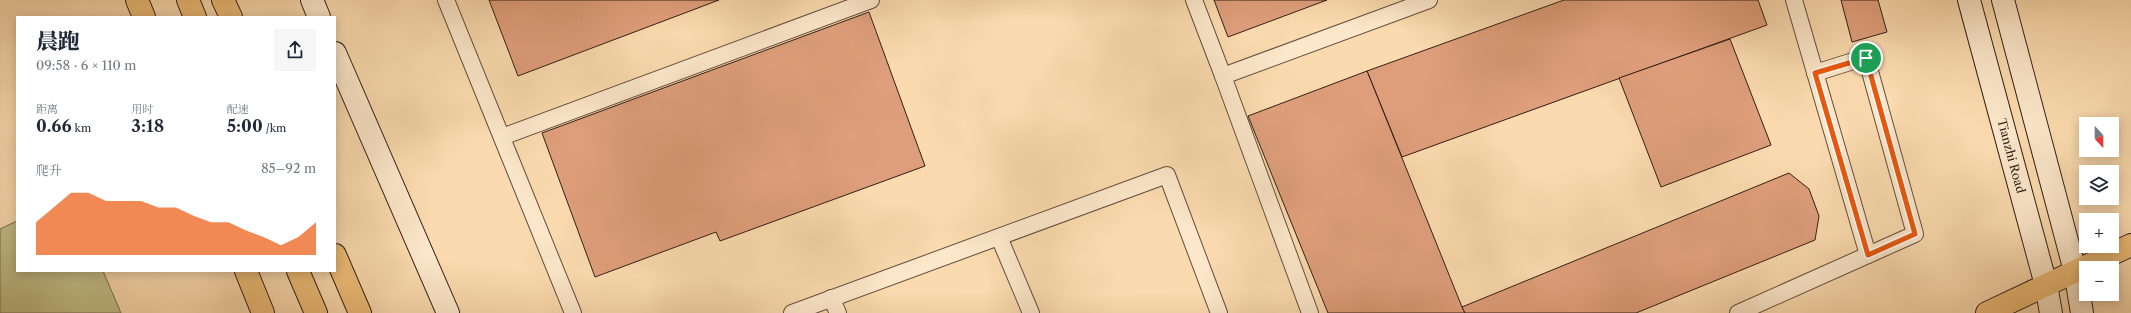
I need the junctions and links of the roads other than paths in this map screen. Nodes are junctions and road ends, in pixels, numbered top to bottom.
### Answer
1 (137, 0) edge
2 (188, 0) edge
3 (223, 0) edge
4 (312, 0) edge
5 (446, 0) edge
6 (871, 0) edge
7 (1194, 0) edge
8 (1429, 0) edge
9 (1794, 0) edge
10 (1969, 0) edge
11 (2003, 0) edge
12 (144, 16) edge
13 (195, 16) edge
14 (231, 16) edge
15 (319, 16) edge
16 (336, 55) edge
17 (1815, 73) junction
18 (1223, 76) junction
19 (502, 137) junction
20 (999, 237) junction
21 (2131, 245) edge
22 (1868, 255) junction
23 (336, 257) edge
24 (2075, 271) junction
25 (246, 272) edge
26 (298, 272) edge
27 (2046, 285) junction
28 (832, 298) junction
29 (263, 313) edge
30 (316, 313) edge
31 (360, 313) edge
32 (448, 313) edge
33 (573, 313) edge
34 (792, 313) edge
35 (838, 313) edge
36 (1031, 313) edge
37 (1220, 313) edge
38 (1310, 313) edge
39 (1738, 313) edge
40 (1987, 313) edge
41 (2051, 313) edge
42 (2082, 313) edge

1 - 12 main road
2 - 13 main road
3 - 14 main road
4 - 15 street
5 - 19 lane
6 - 19 lane
7 - 18 lane
8 - 18 lane
9 - 17 lane
10 - 27 street, Tianzhi Road
11 - 24 street
16 - 32 street
17 - 22 lane
17 - 22 lane
18 - 38 lane
19 - 33 lane
20 - 28 lane
20 - 36 lane
20 - 37 lane
21 - 24 main road
22 - 39 lane
23 - 31 main road
24 - 27 main road
24 - 42 street
25 - 29 main road
26 - 30 main road
27 - 40 main road
27 - 41 street, Tianzhi Road
28 - 34 lane
28 - 35 lane

